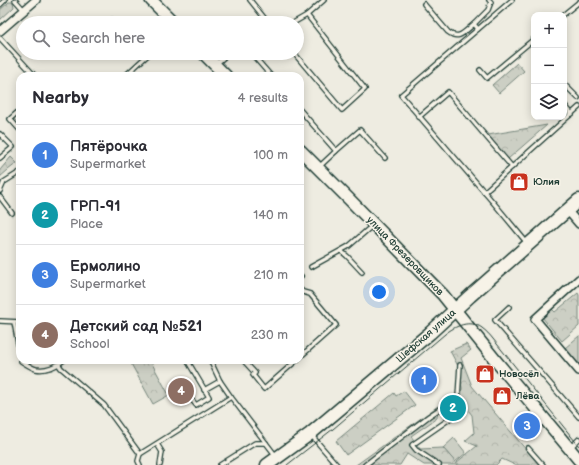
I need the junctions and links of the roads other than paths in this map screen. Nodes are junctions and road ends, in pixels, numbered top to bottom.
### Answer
1 (5, 0) edge
2 (16, 0) edge
3 (36, 0) edge
4 (151, 0) edge
5 (250, 0) edge
6 (324, 0) edge
7 (489, 0) edge
8 (512, 0) edge
9 (579, 2) edge
10 (424, 4) dead end
11 (0, 5) edge
12 (24, 10) junction
13 (567, 12) edge
14 (307, 15) junction
15 (17, 16) edge
16 (167, 16) edge
17 (263, 16) edge
18 (16, 17) edge
19 (304, 17) edge
20 (474, 24) junction
21 (478, 29) junction
22 (0, 31) edge
23 (0, 38) edge
24 (531, 41) edge
25 (16, 55) edge
26 (20, 60) edge
27 (140, 60) edge
28 (211, 60) edge
29 (221, 60) edge
30 (257, 60) edge
31 (300, 60) edge
32 (216, 65) junction
33 (480, 70) dead end
34 (31, 72) edge
35 (130, 72) edge
36 (222, 72) edge
37 (268, 72) edge
38 (567, 87) edge
39 (579, 98) edge
40 (567, 108) edge
41 (579, 108) edge
42 (16, 114) edge
43 (572, 114) junction
44 (304, 115) edge
45 (419, 117) junction
46 (16, 126) edge
47 (0, 134) edge
48 (336, 151) junction
49 (304, 154) edge
50 (0, 158) edge
51 (385, 158) dead end
52 (318, 167) junction
53 (512, 167) junction
54 (16, 174) edge
55 (0, 191) edge
56 (484, 192) junction
57 (0, 197) edge
58 (579, 200) edge
59 (567, 210) junction
60 (12, 213) dead end
61 (374, 224) junction
62 (579, 224) edge
63 (528, 244) junction
64 (341, 251) junction
65 (311, 267) dead end
66 (362, 272) dead end
67 (579, 279) edge
68 (304, 292) edge
69 (509, 307) dead end
70 (455, 310) junction
71 (0, 321) edge
72 (14, 322) joint
73 (16, 333) edge
74 (304, 353) edge
75 (27, 364) edge
76 (189, 364) edge
77 (212, 364) edge
78 (247, 364) edge
79 (292, 364) edge
80 (59, 365) joint
81 (460, 365) dead end
82 (579, 371) edge
83 (220, 381) junction
84 (204, 390) junction
85 (190, 396) dead end
86 (231, 398) junction
87 (443, 407) junction
88 (579, 417) edge
89 (310, 434) junction
90 (579, 439) edge
91 (266, 443) junction
92 (156, 444) junction
93 (528, 448) dead end
94 (569, 448) junction
95 (140, 454) junction
96 (579, 460) edge
97 (273, 462) edge
98 (140, 465) edge
99 (160, 465) edge
100 (220, 465) edge
101 (338, 465) edge
102 (365, 465) edge
103 (439, 465) edge
104 (543, 465) edge

1 - 11 lane
2 - 12 lane
3 - 12 street
4 - 16 main road
5 - 17 lane
6 - 14 lane
7 - 20 lane
8 - 21 lane
9 - 13 lane
10 - 20 lane
12 - 15 street
14 - 19 lane
14 - 31 lane
18 - 22 street
20 - 21 lane
21 - 45 lane
23 - 25 lane
24 - 33 lane
26 - 34 lane
27 - 35 lane
28 - 32 main road
29 - 32 lane
30 - 37 lane
32 - 36 main road
38 - 39 lane
40 - 43 lane
41 - 43 lane
42 - 46 lane
43 - 53 lane
44 - 48 lane
45 - 53 lane
45 - 56 lane
47 - 50 lane
48 - 51 lane
48 - 52 lane
49 - 52 main road, улица Фрезеровщиков
52 - 61 main road, улица Фрезеровщиков
53 - 56 lane
54 - 55 lane
56 - 63 lane
57 - 60 lane
58 - 59 main road, Шефская улица
59 - 62 street
59 - 63 main road, Шефская улица
61 - 64 lane
61 - 70 main road, улица Фрезеровщиков
63 - 70 main road, Шефская улица
64 - 65 lane
64 - 66 lane
67 - 82 street
68 - 74 lane
69 - 88 lane
70 - 89 main road, Шефская улица
70 - 94 main road, улица Фрезеровщиков
71 - 72 lane
72 - 73 lane
75 - 80 lane
76 - 84 lane
77 - 83 lane
78 - 79 lane
80 - 95 lane
81 - 87 lane
83 - 84 lane
83 - 86 lane
84 - 85 lane
86 - 91 lane
86 - 92 lane
87 - 102 lane
87 - 103 lane
89 - 97 main road, Шефская улица
89 - 101 lane
90 - 94 lane
91 - 97 lane
91 - 100 lane
92 - 95 lane
92 - 99 lane
93 - 104 lane
94 - 96 main road, улица Фрезеровщиков
95 - 98 lane

